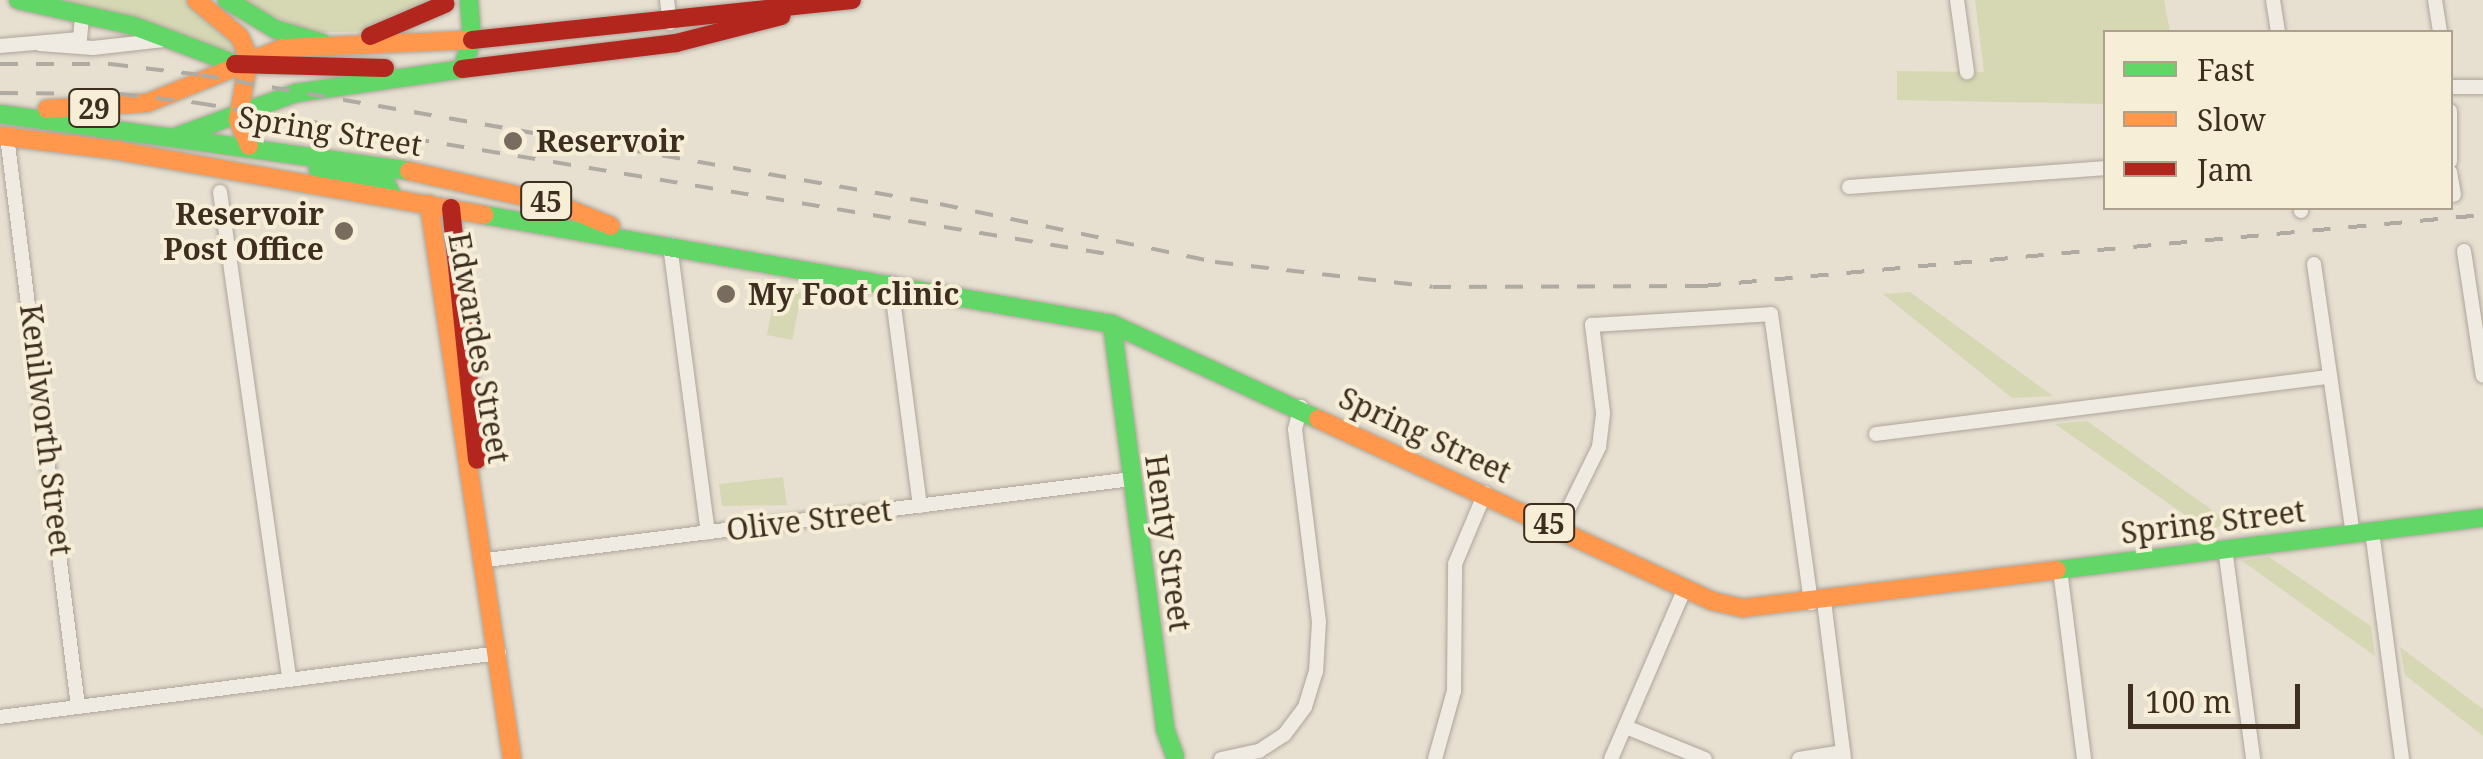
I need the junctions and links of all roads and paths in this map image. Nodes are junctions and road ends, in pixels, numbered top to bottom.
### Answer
1 (18, 0) edge
2 (196, 0) edge
3 (227, 0) edge
4 (469, 0) edge
5 (667, 0) edge
6 (848, 0) edge
7 (1956, 0) edge
8 (2273, 0) edge
9 (2435, 0) edge
10 (445, 2) edge
11 (82, 14) junction
12 (670, 23) junction
13 (720, 25) junction
14 (2278, 30) edge
15 (2440, 30) edge
16 (462, 41) junction
17 (40, 44) junction
18 (182, 44) junction
19 (337, 44) junction
20 (0, 46) edge
21 (245, 63) junction
22 (461, 69) junction
23 (417, 71) junction
24 (1967, 72) dead end
25 (186, 87) junction
26 (2453, 87) edge
27 (2483, 87) edge
28 (240, 110) junction
29 (0, 114) edge
30 (3, 136) edge
31 (172, 138) junction
32 (249, 146) junction
33 (276, 149) junction
34 (113, 150) junction
35 (202, 163) junction
36 (2103, 168) edge
37 (438, 175) junction
38 (1849, 187) dead end
39 (2453, 189) edge
40 (220, 192) dead end
41 (2454, 195) dead end
42 (392, 198) junction
43 (429, 204) junction
44 (451, 208) junction
45 (574, 219) junction
46 (670, 244) junction
47 (2464, 251) dead end
48 (2314, 264) dead end
49 (891, 284) junction
50 (1119, 326) junction
51 (2481, 346) edge
52 (2483, 376) edge
53 (2329, 378) junction
54 (1301, 407) junction
55 (1876, 434) dead end
56 (1132, 479) junction
57 (1484, 493) junction
58 (478, 500) junction
59 (920, 506) junction
60 (2483, 518) edge
61 (1559, 528) junction
62 (708, 532) junction
63 (2363, 532) junction
64 (2226, 548) junction
65 (486, 560) junction
66 (2060, 568) junction
67 (1685, 588) junction
68 (1818, 602) junction
69 (499, 653) junction
70 (284, 680) junction
71 (82, 706) junction
72 (0, 717) edge
73 (1626, 727) junction
74 (1843, 756) edge
75 (1173, 758) edge
76 (512, 759) edge
77 (1221, 759) edge
78 (1435, 759) edge
79 (1611, 759) edge
80 (1706, 759) edge
81 (1798, 759) edge
82 (2084, 759) edge
83 (2253, 759) edge
84 (2402, 759) edge

1 - 11 main road
2 - 21 main road
3 - 19 main road
4 - 16 main road
5 - 12 street
6 - 13 main road, 29
7 - 24 street
8 - 14 street
9 - 15 street
10 - 16 main road
10 - 19 main road
11 - 17 street
11 - 18 main road
12 - 13 main road, 29
12 - 16 main road, 29
13 - 22 main road, 29
16 - 19 main road, 29
16 - 22 main road
17 - 18 street
17 - 20 street
18 - 21 main road
18 - 25 main road
19 - 21 main road, 29
21 - 23 main road
21 - 25 main road, 29
21 - 28 main road
22 - 23 main road, 29
23 - 28 main road, 29
25 - 29 main road, 29
25 - 31 main road
26 - 27 street
28 - 31 main road, 29
28 - 32 main road
29 - 31 main road, Spring Street / 45
30 - 34 main road, 29
30 - 71 street, Kenilworth Street
31 - 32 main road, Spring Street / 45
31 - 34 main road, 29
31 - 35 main road
32 - 33 main road, Spring Street / 45
33 - 37 main road, Spring Street / 45
33 - 42 main road
34 - 35 main road, Spring Street / 45
35 - 42 main road, Spring Street / 45
36 - 38 street
37 - 43 main road, Edwardes Street
37 - 44 main road, Edwardes Street
37 - 45 main road, Spring Street / 45
39 - 41 street
40 - 70 street
42 - 43 main road, Spring Street / 45
43 - 44 main road, Spring Street / 45
43 - 58 main road, Edwardes Street
44 - 45 main road, Spring Street / 45
44 - 58 main road, Edwardes Street
45 - 46 main road, Spring Street / 45
46 - 49 main road, Spring Street / 45
46 - 62 street
47 - 51 street
48 - 53 street
49 - 50 main road, Spring Street / 45
49 - 59 street
50 - 54 main road, Spring Street / 45
50 - 56 main road, Henty Street
51 - 52 street
53 - 55 street
53 - 63 street
54 - 57 main road, Spring Street / 45
54 - 77 street
56 - 59 street, Olive Street
56 - 75 main road, Henty Street
57 - 61 main road, Spring Street / 45
57 - 78 street
58 - 65 main road, Edwardes Street
59 - 62 street, Olive Street
60 - 63 main road, Spring Street / 45
61 - 67 main road, Spring Street / 45
61 - 68 street
62 - 65 street, Olive Street
63 - 64 main road, Spring Street / 45
63 - 84 street
64 - 66 main road, Spring Street / 45
64 - 83 street
65 - 69 main road, Edwardes Street
66 - 68 main road, Spring Street / 45
66 - 82 street
67 - 68 main road, Spring Street / 45
67 - 73 street
68 - 74 street
69 - 70 street
69 - 76 main road, Edwardes Street
70 - 71 street
71 - 72 street
73 - 79 street
73 - 80 street
74 - 81 street

